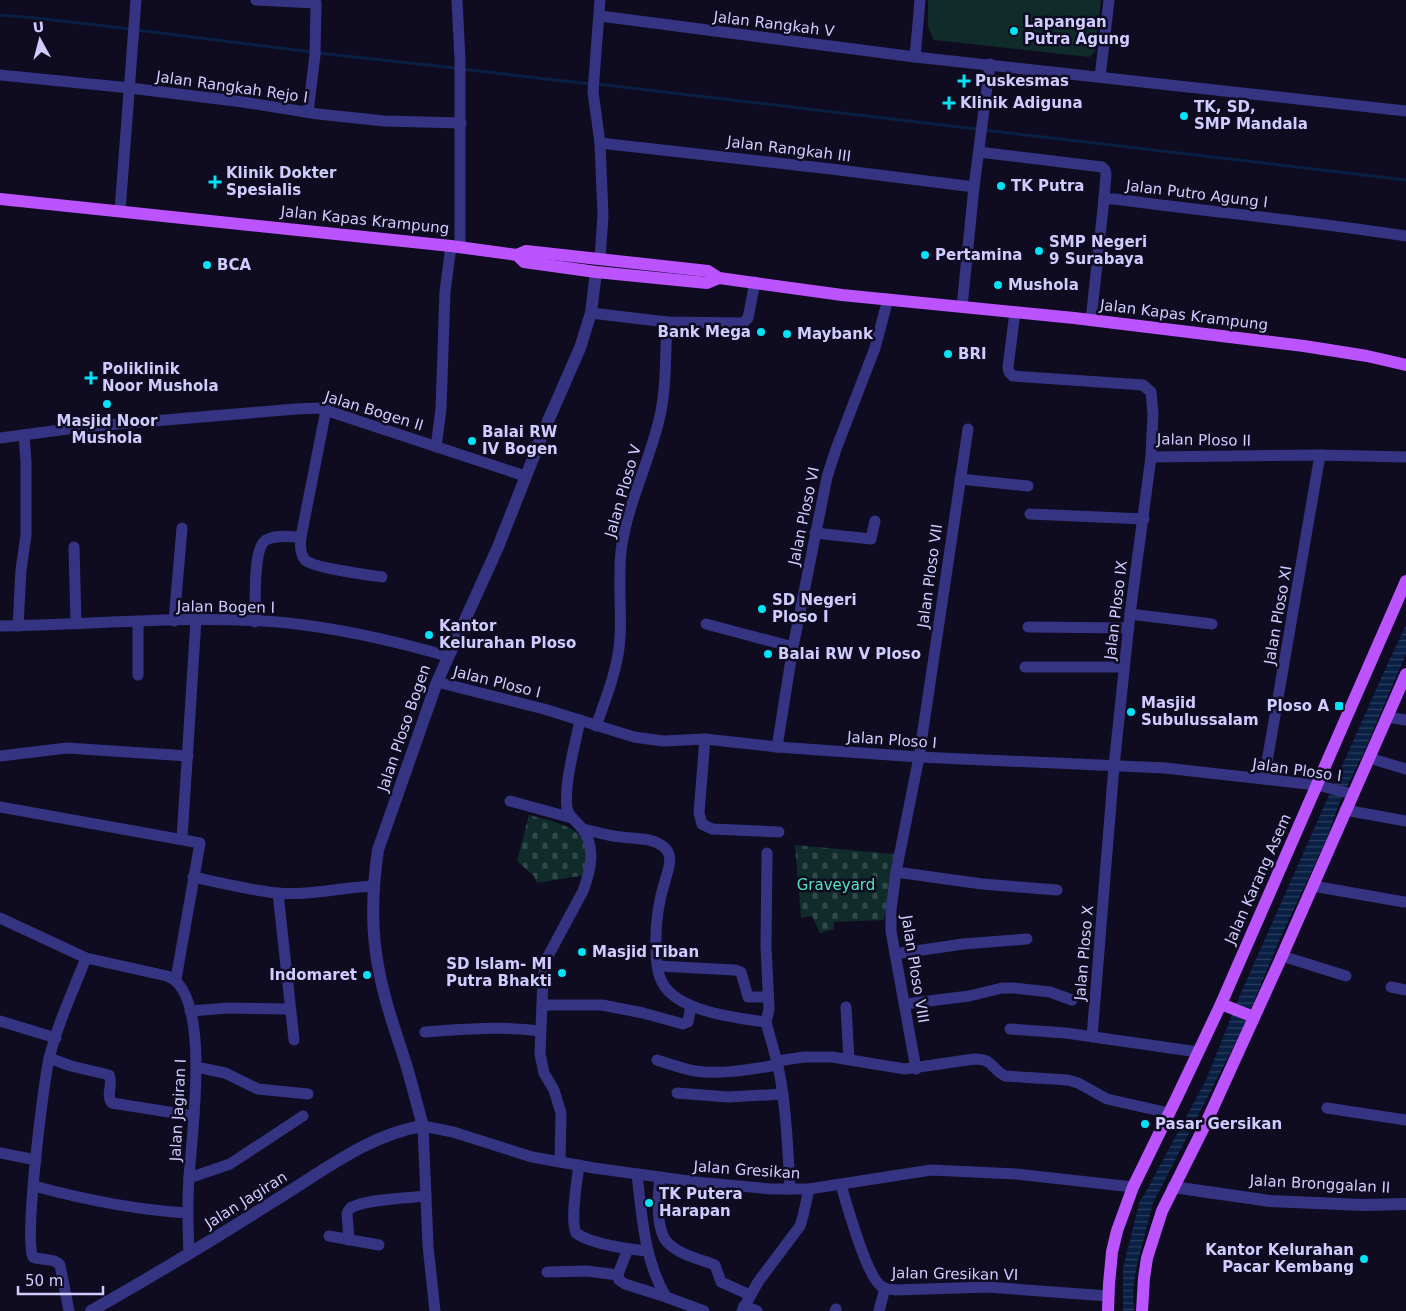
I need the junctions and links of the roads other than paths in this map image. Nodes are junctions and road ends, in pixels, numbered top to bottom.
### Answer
1 (136, 0) edge
2 (256, 0) edge
3 (457, 0) edge
4 (600, 0) edge
5 (920, 0) edge
6 (1109, 0) edge
7 (316, 2) edge
8 (600, 16) junction
9 (915, 57) junction
10 (990, 64) junction
11 (0, 75) edge
12 (1100, 77) junction
13 (130, 88) junction
14 (1406, 111) edge
15 (308, 112) junction
16 (461, 123) junction
17 (600, 143) junction
18 (979, 152) junction
19 (974, 187) junction
20 (0, 199) edge
21 (1104, 200) junction
22 (120, 211) junction
23 (1406, 236) edge
24 (456, 246) junction
25 (517, 255) junction
26 (600, 258) junction
27 (596, 272) junction
28 (719, 278) junction
29 (754, 282) junction
30 (888, 299) junction
31 (962, 307) junction
32 (1015, 312) junction
33 (590, 313) junction
34 (1091, 320) junction
35 (666, 322) junction
36 (1406, 365) edge
37 (326, 410) junction
38 (968, 429) dead end
39 (24, 435) junction
40 (0, 438) edge
41 (436, 446) junction
42 (1320, 455) junction
43 (1406, 457) edge
44 (1151, 458) junction
45 (526, 476) junction
46 (960, 479) junction
47 (1028, 486) dead end
48 (1030, 514) dead end
49 (1144, 519) junction
50 (875, 521) dead end
51 (182, 528) dead end
52 (815, 533) junction
53 (301, 537) junction
54 (74, 547) dead end
55 (382, 577) dead end
56 (1406, 581) edge
57 (1130, 614) junction
58 (174, 620) junction
59 (196, 620) junction
60 (138, 621) junction
61 (255, 622) junction
62 (76, 623) junction
63 (706, 624) dead end
64 (1212, 624) dead end
65 (0, 626) edge
66 (18, 626) junction
67 (1028, 627) dead end
68 (1129, 628) junction
69 (793, 647) junction
70 (447, 656) junction
71 (1025, 667) dead end
72 (1124, 667) junction
73 (1406, 674) edge
74 (138, 675) dead end
75 (436, 682) junction
76 (1387, 717) junction
77 (580, 720) junction
78 (1406, 720) edge
79 (596, 726) junction
80 (706, 740) junction
81 (777, 747) junction
82 (0, 756) edge
83 (188, 756) junction
84 (919, 757) junction
85 (1369, 758) junction
86 (1114, 766) junction
87 (1406, 769) edge
88 (1264, 779) junction
89 (1320, 786) junction
90 (1350, 793) junction
91 (510, 801) dead end
92 (0, 807) edge
93 (1345, 810) junction
94 (572, 818) junction
95 (1406, 821) edge
96 (583, 830) junction
97 (779, 832) dead end
98 (182, 839) junction
99 (767, 853) dead end
100 (896, 872) junction
101 (193, 877) junction
102 (374, 886) junction
103 (1313, 886) junction
104 (1057, 890) dead end
105 (278, 893) junction
106 (1404, 902) dead end
107 (0, 918) edge
108 (1027, 938) dead end
109 (895, 954) junction
110 (1282, 956) junction
111 (86, 958) junction
112 (658, 966) junction
113 (1346, 976) dead end
114 (176, 979) junction
115 (1390, 986) dead end
116 (1406, 990) edge
117 (768, 997) junction
118 (1072, 1000) dead end
119 (904, 1004) junction
120 (1221, 1004) junction
121 (542, 1005) junction
122 (691, 1006) junction
123 (846, 1007) dead end
124 (290, 1009) junction
125 (190, 1011) junction
126 (1252, 1016) junction
127 (0, 1021) edge
128 (766, 1022) junction
129 (1010, 1029) dead end
130 (540, 1031) junction
131 (425, 1032) dead end
132 (1092, 1037) junction
133 (56, 1038) junction
134 (294, 1040) dead end
135 (1198, 1052) junction
136 (49, 1058) junction
137 (849, 1059) junction
138 (657, 1060) dead end
139 (777, 1063) junction
140 (196, 1066) junction
141 (916, 1069) junction
142 (677, 1093) dead end
143 (308, 1094) dead end
144 (783, 1094) junction
145 (1327, 1108) dead end
146 (1169, 1113) junction
147 (194, 1116) junction
148 (303, 1116) dead end
149 (1406, 1120) edge
150 (422, 1126) junction
151 (0, 1153) edge
152 (36, 1160) junction
153 (560, 1162) junction
154 (579, 1166) junction
155 (637, 1174) junction
156 (660, 1177) junction
157 (188, 1178) junction
158 (842, 1185) junction
159 (34, 1186) junction
160 (1133, 1187) junction
161 (1173, 1187) junction
162 (790, 1189) junction
163 (809, 1189) junction
164 (426, 1196) junction
165 (1406, 1204) edge
166 (188, 1213) junction
167 (330, 1236) dead end
168 (349, 1240) junction
169 (379, 1245) dead end
170 (628, 1249) junction
171 (647, 1251) junction
172 (189, 1254) junction
173 (546, 1272) dead end
174 (618, 1275) junction
175 (885, 1288) junction
176 (750, 1295) junction
177 (1108, 1296) junction
178 (666, 1297) junction
179 (743, 1309) edge
180 (69, 1311) edge
181 (91, 1311) edge
182 (435, 1311) edge
183 (704, 1311) edge
184 (756, 1311) edge
185 (879, 1311) edge
186 (1108, 1311) edge
187 (1142, 1311) edge

1 - 13 street
2 - 7 street
3 - 16 street
4 - 8 street
5 - 9 street
6 - 12 street
7 - 15 street
8 - 9 street, Jalan Rangkah V
8 - 17 street
9 - 10 street, Jalan Rangkah V
10 - 12 street, Jalan Rangkah V
10 - 18 street
11 - 13 street, Jalan Rangkah Rejo I
12 - 14 street, Jalan Rangkah V
13 - 15 street, Jalan Rangkah Rejo I
13 - 22 street
15 - 16 street, Jalan Rangkah Rejo I
16 - 24 street
17 - 19 street, Jalan Rangkah III
17 - 26 street
18 - 19 street
18 - 21 street
19 - 31 street
20 - 22 main road, Jalan Kapas Krampung
21 - 23 street, Jalan Putro Agung I
21 - 34 street, Jalan Putro Agung I
22 - 24 main road, Jalan Kapas Krampung
24 - 25 main road, Jalan Kapas Krampung
24 - 41 street
25 - 26 main road, Jalan Kapas Krampung
25 - 27 main road, Jalan Kapas Krampung
26 - 28 main road, Jalan Kapas Krampung
27 - 28 main road, Jalan Kapas Krampung
27 - 33 street, Jalan Ploso Bogen
28 - 29 main road, Jalan Kapas Krampung
29 - 30 main road, Jalan Kapas Krampung
29 - 35 street
30 - 31 main road, Jalan Kapas Krampung
30 - 52 street, Jalan Ploso VI
31 - 32 main road, Jalan Kapas Krampung
32 - 34 main road, Jalan Kapas Krampung
32 - 44 street, Jalan Ploso II
33 - 35 street
33 - 45 street, Jalan Ploso Bogen
34 - 36 main road, Jalan Kapas Krampung
35 - 79 street, Jalan Ploso V
37 - 39 street, Jalan Bogen II
37 - 41 street, Jalan Bogen II
37 - 53 street
38 - 46 street, Jalan Ploso VII
39 - 40 street, Jalan Bogen II
39 - 66 street
41 - 45 street, Jalan Bogen II
42 - 43 street, Jalan Ploso II
42 - 44 street, Jalan Ploso II
42 - 88 street, Jalan Ploso XI
44 - 49 street, Jalan Ploso IX
45 - 70 street, Jalan Ploso Bogen
46 - 47 street
46 - 84 street, Jalan Ploso VII
48 - 49 street
49 - 57 street, Jalan Ploso IX
50 - 52 street
51 - 58 street
52 - 69 street, Jalan Ploso VI
53 - 55 street
53 - 61 street
54 - 62 street
56 - 89 main road, Jalan Karang Asem
57 - 64 street
57 - 68 street, Jalan Ploso IX
58 - 59 street, Jalan Bogen I
58 - 60 street, Jalan Bogen I
59 - 61 street, Jalan Bogen I
59 - 83 street
60 - 62 street, Jalan Bogen I
60 - 74 street
61 - 70 street, Jalan Bogen I
62 - 66 street, Jalan Bogen I
63 - 69 street
65 - 66 street, Jalan Bogen I
67 - 68 street
68 - 72 street, Jalan Ploso IX
69 - 81 street, Jalan Ploso VI
70 - 75 street, Jalan Ploso Bogen
71 - 72 street
72 - 86 street, Jalan Ploso IX
73 - 76 main road
75 - 77 street, Jalan Ploso I
75 - 102 street, Jalan Ploso Bogen
76 - 78 street
76 - 85 main road
77 - 79 street, Jalan Ploso I
77 - 94 street
79 - 80 street, Jalan Ploso I
80 - 81 street, Jalan Ploso I
80 - 97 street
81 - 84 street, Jalan Ploso I
82 - 83 street
83 - 98 street
84 - 86 street, Jalan Ploso I
84 - 100 street, Jalan Ploso VIII
85 - 87 street
85 - 90 main road
86 - 88 street, Jalan Ploso I
86 - 132 street, Jalan Ploso X
88 - 89 street, Jalan Ploso I
89 - 90 street, Jalan Ploso I
89 - 120 main road, Jalan Karang Asem
90 - 93 main road
91 - 94 street
92 - 98 street
93 - 95 street
93 - 103 main road
94 - 96 street
96 - 112 street
96 - 121 street
98 - 101 street
99 - 117 street
100 - 104 street
100 - 109 street, Jalan Ploso VIII
101 - 105 street
101 - 114 street
102 - 105 street
102 - 150 street, Jalan Ploso Bogen
103 - 106 street
103 - 110 main road
105 - 124 street
107 - 111 street
108 - 109 street
109 - 119 street, Jalan Ploso VIII
110 - 113 street
110 - 126 main road
111 - 114 street
111 - 133 street
112 - 117 street
112 - 122 street
114 - 125 street, Jalan Jagiran I
115 - 116 street
117 - 128 street
118 - 119 street
119 - 141 street, Jalan Ploso VIII
120 - 126 main road
120 - 135 main road, Jalan Karang Asem
121 - 122 street
121 - 130 street
122 - 128 street
123 - 137 street
124 - 125 street
124 - 134 street
125 - 140 street, Jalan Jagiran I
126 - 161 main road
127 - 133 street
128 - 139 street
129 - 132 street
130 - 131 street
130 - 153 street
132 - 135 street
133 - 136 street
135 - 146 main road, Jalan Karang Asem
136 - 147 street
136 - 152 street
137 - 139 street
137 - 141 street
138 - 139 street
139 - 144 street
140 - 143 street
140 - 147 street, Jalan Jagiran I
141 - 146 street
142 - 144 street
144 - 162 street
145 - 149 street
146 - 160 main road, Jalan Karang Asem
147 - 157 street, Jalan Jagiran I
148 - 157 street
150 - 153 street, Jalan Gresikan
150 - 164 street
150 - 172 street, Jalan Jagiran
151 - 152 street
152 - 159 street
153 - 154 street, Jalan Gresikan
154 - 155 street, Jalan Gresikan
154 - 170 street
155 - 156 street, Jalan Gresikan
155 - 171 street
156 - 162 street, Jalan Gresikan
156 - 176 street
157 - 166 street, Jalan Jagiran I
158 - 160 street, Jalan Gresikan
158 - 163 street, Jalan Gresikan
158 - 175 street, Jalan Gresikan VI
159 - 166 street
159 - 180 street
160 - 177 main road, Jalan Karang Asem
161 - 165 street, Jalan Bronggalan II
161 - 187 main road
162 - 163 street, Jalan Gresikan
163 - 176 street
164 - 168 street
164 - 182 street
166 - 172 street, Jalan Jagiran I
167 - 168 street
168 - 169 street
170 - 171 street
170 - 174 street
171 - 178 street
172 - 181 street, Jalan Jagiran
173 - 174 street
174 - 178 street
175 - 177 street, Jalan Gresikan VI
175 - 185 street
176 - 179 street
177 - 186 main road, Jalan Karang Asem
178 - 183 street
179 - 184 street

